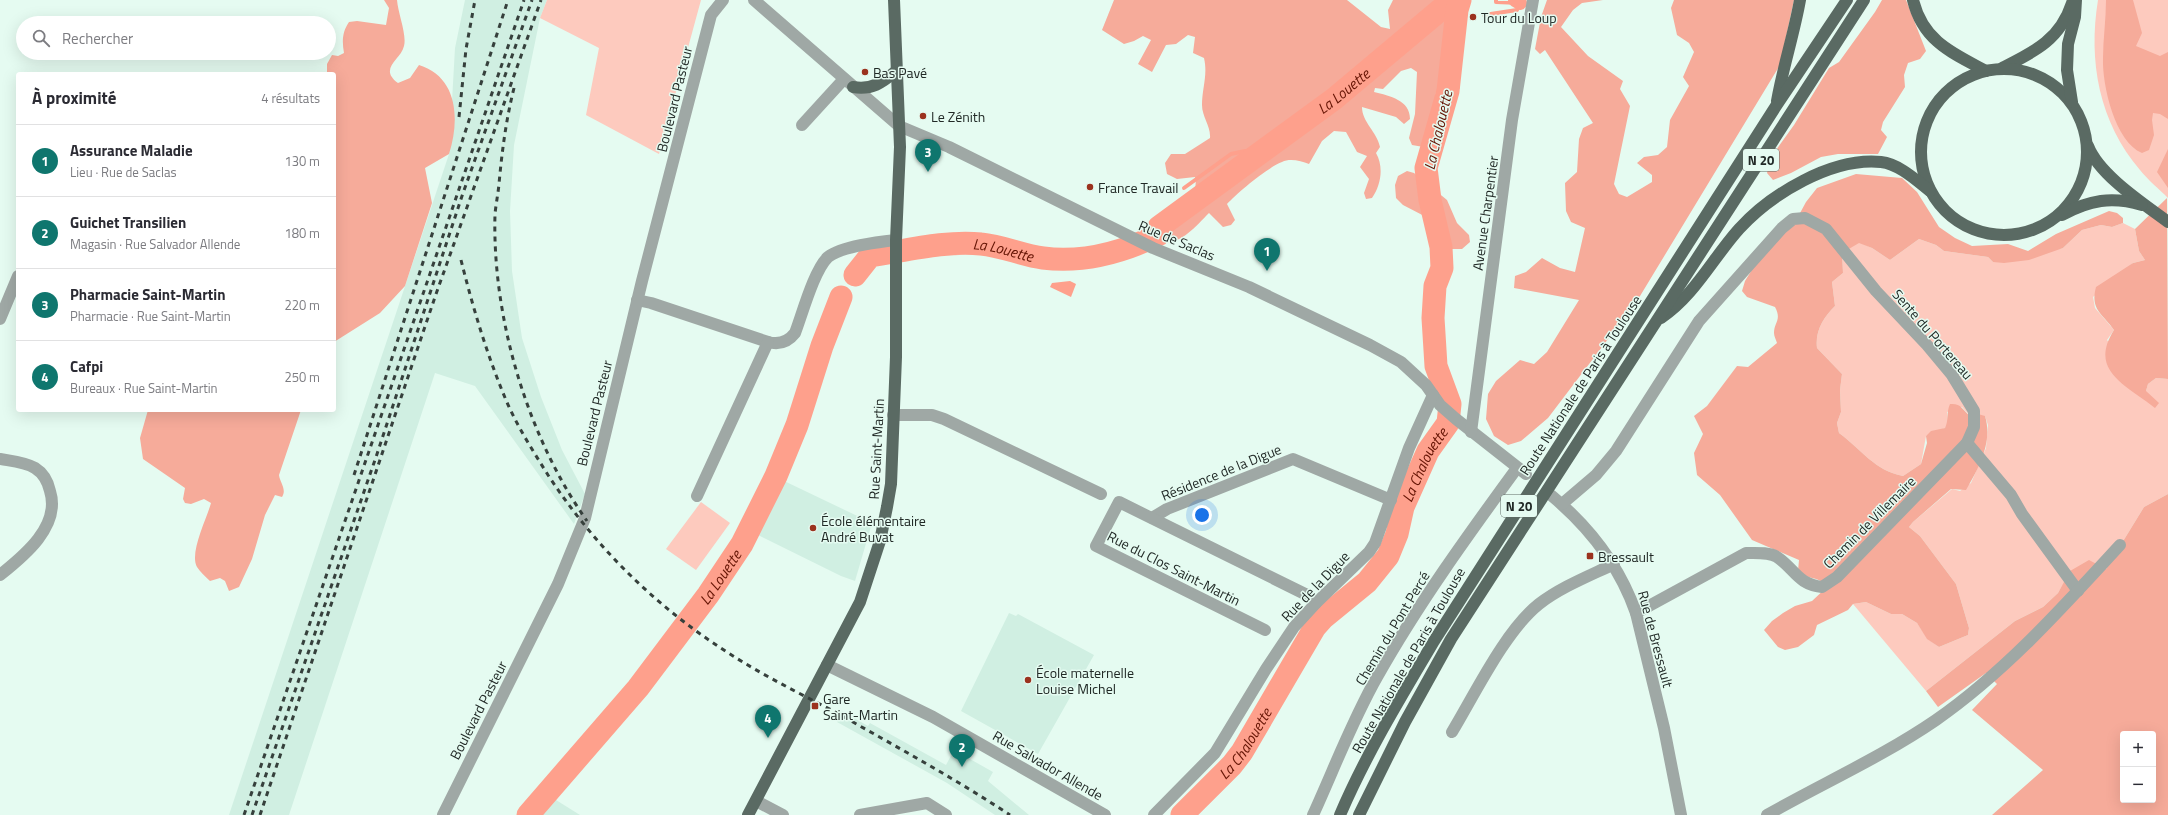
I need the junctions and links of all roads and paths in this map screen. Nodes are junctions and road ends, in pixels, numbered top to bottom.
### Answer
1 (722, 0) edge
2 (754, 0) edge
3 (894, 0) edge
4 (1533, 0) edge
5 (1800, 0) edge
6 (1847, 0) edge
7 (1864, 0) edge
8 (1914, 0) edge
9 (2074, 0) edge
10 (2000, 69) junction
11 (1986, 70) junction
12 (896, 71) junction
13 (849, 83) junction
14 (2072, 103) junction
15 (1776, 106) junction
16 (802, 125) dead end
17 (900, 126) junction
18 (2088, 145) junction
19 (1932, 192) junction
20 (2149, 208) junction
21 (2052, 220) junction
22 (2168, 222) edge
23 (896, 241) junction
24 (16, 281) edge
25 (637, 300) junction
26 (0, 319) edge
27 (1657, 321) junction
28 (768, 342) junction
29 (1436, 400) junction
30 (893, 415) junction
31 (1471, 432) junction
32 (1967, 443) junction
33 (0, 459) edge
34 (1101, 494) dead end
35 (696, 496) dead end
36 (1390, 500) junction
37 (1557, 500) joint
38 (1152, 518) junction
39 (2120, 545) dead end
40 (1614, 564) junction
41 (0, 575) edge
42 (2078, 591) junction
43 (1316, 603) junction
44 (1636, 613) junction
45 (1265, 630) dead end
46 (827, 665) junction
47 (1452, 732) dead end
48 (756, 801) junction
49 (443, 815) edge
50 (748, 815) edge
51 (783, 815) edge
52 (860, 815) edge
53 (946, 815) edge
54 (1105, 815) edge
55 (1154, 815) edge
56 (1313, 815) edge
57 (1340, 815) edge
58 (1359, 815) edge
59 (1681, 815) edge
60 (1767, 815) edge

1 - 25 street, Boulevard Pasteur
2 - 13 street, Rue de Saclas
3 - 12 main road, Rue Saint-Martin
4 - 31 street, Avenue Charpentier
5 - 15 main road
6 - 15 main road, Route Nationale de Paris à Toulouse / N 20
7 - 27 main road, Route Nationale de Paris à Toulouse / N 20
8 - 11 main road
9 - 10 main road
9 - 14 main road
10 - 11 main road
10 - 14 main road
11 - 19 main road
12 - 13 main road
12 - 17 main road, Rue Saint-Martin
13 - 16 street
13 - 17 street, Rue de Saclas
14 - 18 main road
15 - 57 main road, Route Nationale de Paris à Toulouse / N 20
17 - 23 main road, Rue Saint-Martin
17 - 29 street, Rue de Saclas
18 - 20 main road
18 - 21 main road
19 - 21 main road
19 - 27 main road
20 - 21 main road
20 - 22 main road
23 - 28 street
23 - 30 main road, Rue Saint-Martin
24 - 26 street
25 - 28 street
25 - 49 street, Boulevard Pasteur
27 - 58 main road, Route Nationale de Paris à Toulouse / N 20
28 - 35 street
29 - 31 street
29 - 36 street, Rue de la Digue
30 - 34 street
30 - 46 main road, Rue Saint-Martin
31 - 56 street, Chemin du Pont Percé
32 - 37 street, Sente du Portereau
32 - 42 street
32 - 44 street, Chemin de Villemaire
33 - 41 street
36 - 38 street, Résidence de la Digue
36 - 43 street, Rue de la Digue
37 - 40 street, Rue de Bressault
38 - 43 street, Rue du Clos Saint-Martin
38 - 45 street, Rue du Clos Saint-Martin
39 - 42 street
40 - 44 street, Rue de Bressault
40 - 47 street
42 - 60 street
43 - 55 street, Rue de la Digue
44 - 59 street, Rue de Bressault
46 - 48 main road, Rue Saint-Martin
46 - 54 street, Rue Salvador Allende
48 - 50 main road, Rue Saint-Martin
48 - 51 street
52 - 53 street

